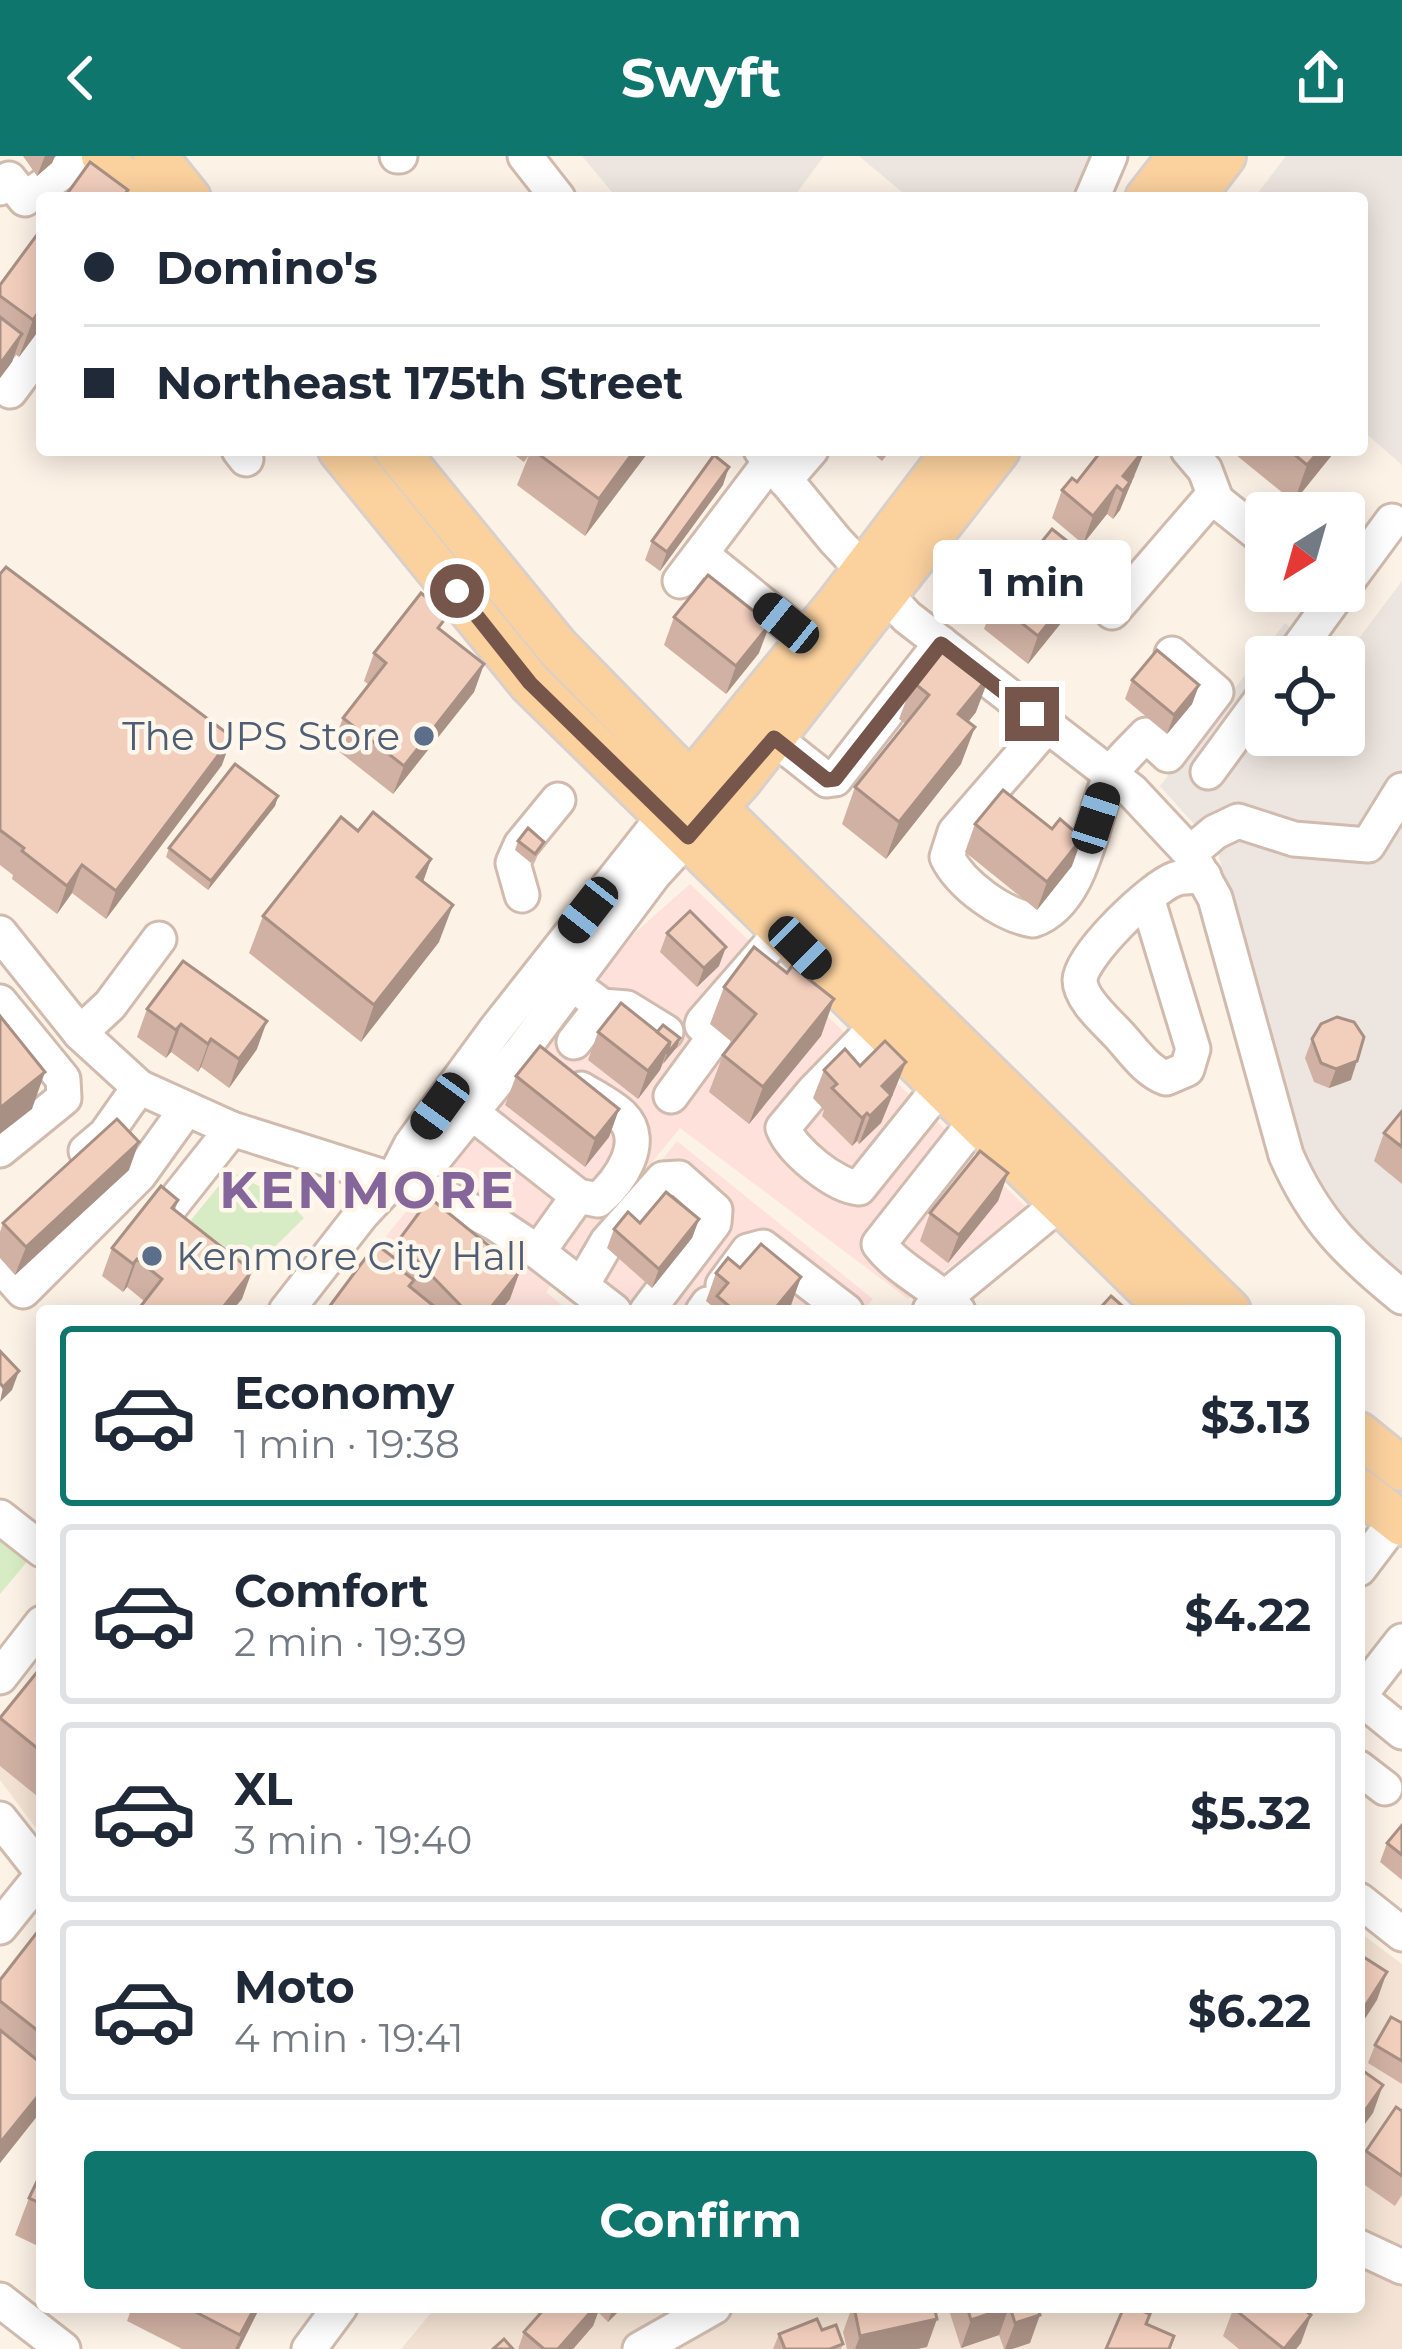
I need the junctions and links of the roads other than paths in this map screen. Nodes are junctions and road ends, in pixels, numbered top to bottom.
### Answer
1 (85, 156) edge
2 (103, 156) edge
3 (155, 156) edge
4 (525, 156) edge
5 (1110, 156) edge
6 (1180, 156) edge
7 (1224, 156) edge
8 (0, 188) edge
9 (132, 192) edge
10 (184, 192) edge
11 (553, 192) edge
12 (1095, 192) edge
13 (1153, 192) edge
14 (1197, 192) edge
15 (36, 356) edge
16 (10, 391) dead end
17 (345, 456) edge
18 (400, 456) edge
19 (951, 456) edge
20 (992, 456) edge
21 (1193, 456) edge
22 (772, 464) edge
23 (1212, 497) junction
24 (1392, 520) dead end
25 (1245, 523) edge
26 (1365, 556) edge
27 (875, 583) junction
28 (1112, 612) dead end
29 (808, 640) junction
30 (941, 644) junction
31 (1172, 654) dead end
32 (1245, 721) edge
33 (1047, 725) junction
34 (774, 738) junction
35 (1208, 772) dead end
36 (1110, 774) junction
37 (1402, 790) edge
38 (558, 800) dead end
39 (690, 811) junction
40 (1197, 865) junction
41 (522, 895) dead end
42 (1148, 901) junction
43 (783, 930) junction
44 (0, 933) edge
45 (159, 938) dead end
46 (571, 982) junction
47 (0, 1002) edge
48 (602, 1006) junction
49 (878, 1025) junction
50 (666, 1032) edge
51 (88, 1042) junction
52 (574, 1042) dead end
53 (524, 1049) junction
54 (63, 1079) junction
55 (139, 1087) junction
56 (940, 1087) junction
57 (671, 1096) dead end
58 (184, 1111) junction
59 (472, 1113) junction
60 (976, 1122) junction
61 (232, 1129) junction
62 (106, 1134) junction
63 (0, 1150) edge
64 (70, 1165) edge
65 (140, 1175) junction
66 (392, 1181) junction
67 (588, 1198) junction
68 (1059, 1204) junction
69 (159, 1221) edge
70 (538, 1252) junction
71 (0, 1265) edge
72 (582, 1285) junction
73 (1402, 1297) edge
74 (712, 1300) edge
75 (291, 1305) edge
76 (607, 1305) edge
77 (652, 1305) edge
78 (827, 1305) edge
79 (943, 1305) edge
80 (945, 1305) edge
81 (1165, 1305) edge
82 (1194, 1305) edge
83 (1223, 1305) edge
84 (1365, 1439) edge
85 (1402, 1469) edge
86 (1365, 1495) edge
87 (0, 1517) edge
88 (1400, 1522) edge
89 (36, 1545) edge
90 (1365, 1562) edge
91 (36, 1632) edge
92 (1402, 1641) edge
93 (0, 1677) edge
94 (1365, 1688) edge
95 (1365, 1701) edge
96 (1402, 1732) edge
97 (0, 1819) edge
98 (36, 1865) edge
99 (36, 1881) edge
100 (1365, 1905) edge
101 (0, 1927) edge
102 (1402, 1934) edge
103 (1365, 2250) edge
104 (1402, 2267) edge
105 (0, 2300) edge
106 (336, 2313) edge
107 (703, 2313) edge
108 (63, 2349) edge
109 (309, 2349) edge
110 (640, 2349) edge

1 - 8 street
2 - 9 main road
3 - 10 main road
4 - 11 street
5 - 12 street
6 - 13 main road
7 - 14 main road
15 - 16 street
17 - 39 main road
18 - 39 main road
19 - 27 main road
20 - 27 main road
21 - 23 street
22 - 27 street
22 - 29 street
23 - 25 street
23 - 28 street
24 - 26 street
27 - 29 main road
27 - 30 street
27 - 34 main road
29 - 39 main road
30 - 33 street
30 - 34 street
31 - 36 street
32 - 35 street
33 - 36 street
33 - 36 street
34 - 39 main road
36 - 40 street
37 - 40 street
38 - 41 street
39 - 43 main road
39 - 46 street
39 - 66 street
39 - 83 main road
40 - 42 street
40 - 73 street
42 - 42 street
43 - 49 main road
43 - 57 street
44 - 51 street
45 - 51 street
46 - 48 street
46 - 53 street
47 - 54 street
48 - 50 street
48 - 52 street
49 - 56 main road
49 - 56 street
51 - 54 street
51 - 55 street
53 - 59 street
53 - 67 street
54 - 63 street
55 - 58 street
55 - 62 street
56 - 60 main road
58 - 61 street
58 - 65 street
59 - 66 street
59 - 67 street
60 - 68 main road
60 - 79 street
61 - 66 street
61 - 69 street
62 - 64 street
62 - 65 street
65 - 71 street
66 - 70 street
66 - 75 street
67 - 70 street
68 - 80 street
68 - 81 main road
68 - 82 main road
70 - 72 street
72 - 76 street
72 - 77 street
74 - 78 street
84 - 85 main road
86 - 88 main road
87 - 89 street
88 - 90 street
91 - 93 street
92 - 94 street
95 - 96 street
97 - 98 street
99 - 101 street
100 - 102 street
103 - 104 street
105 - 108 street
106 - 109 street
107 - 110 street

